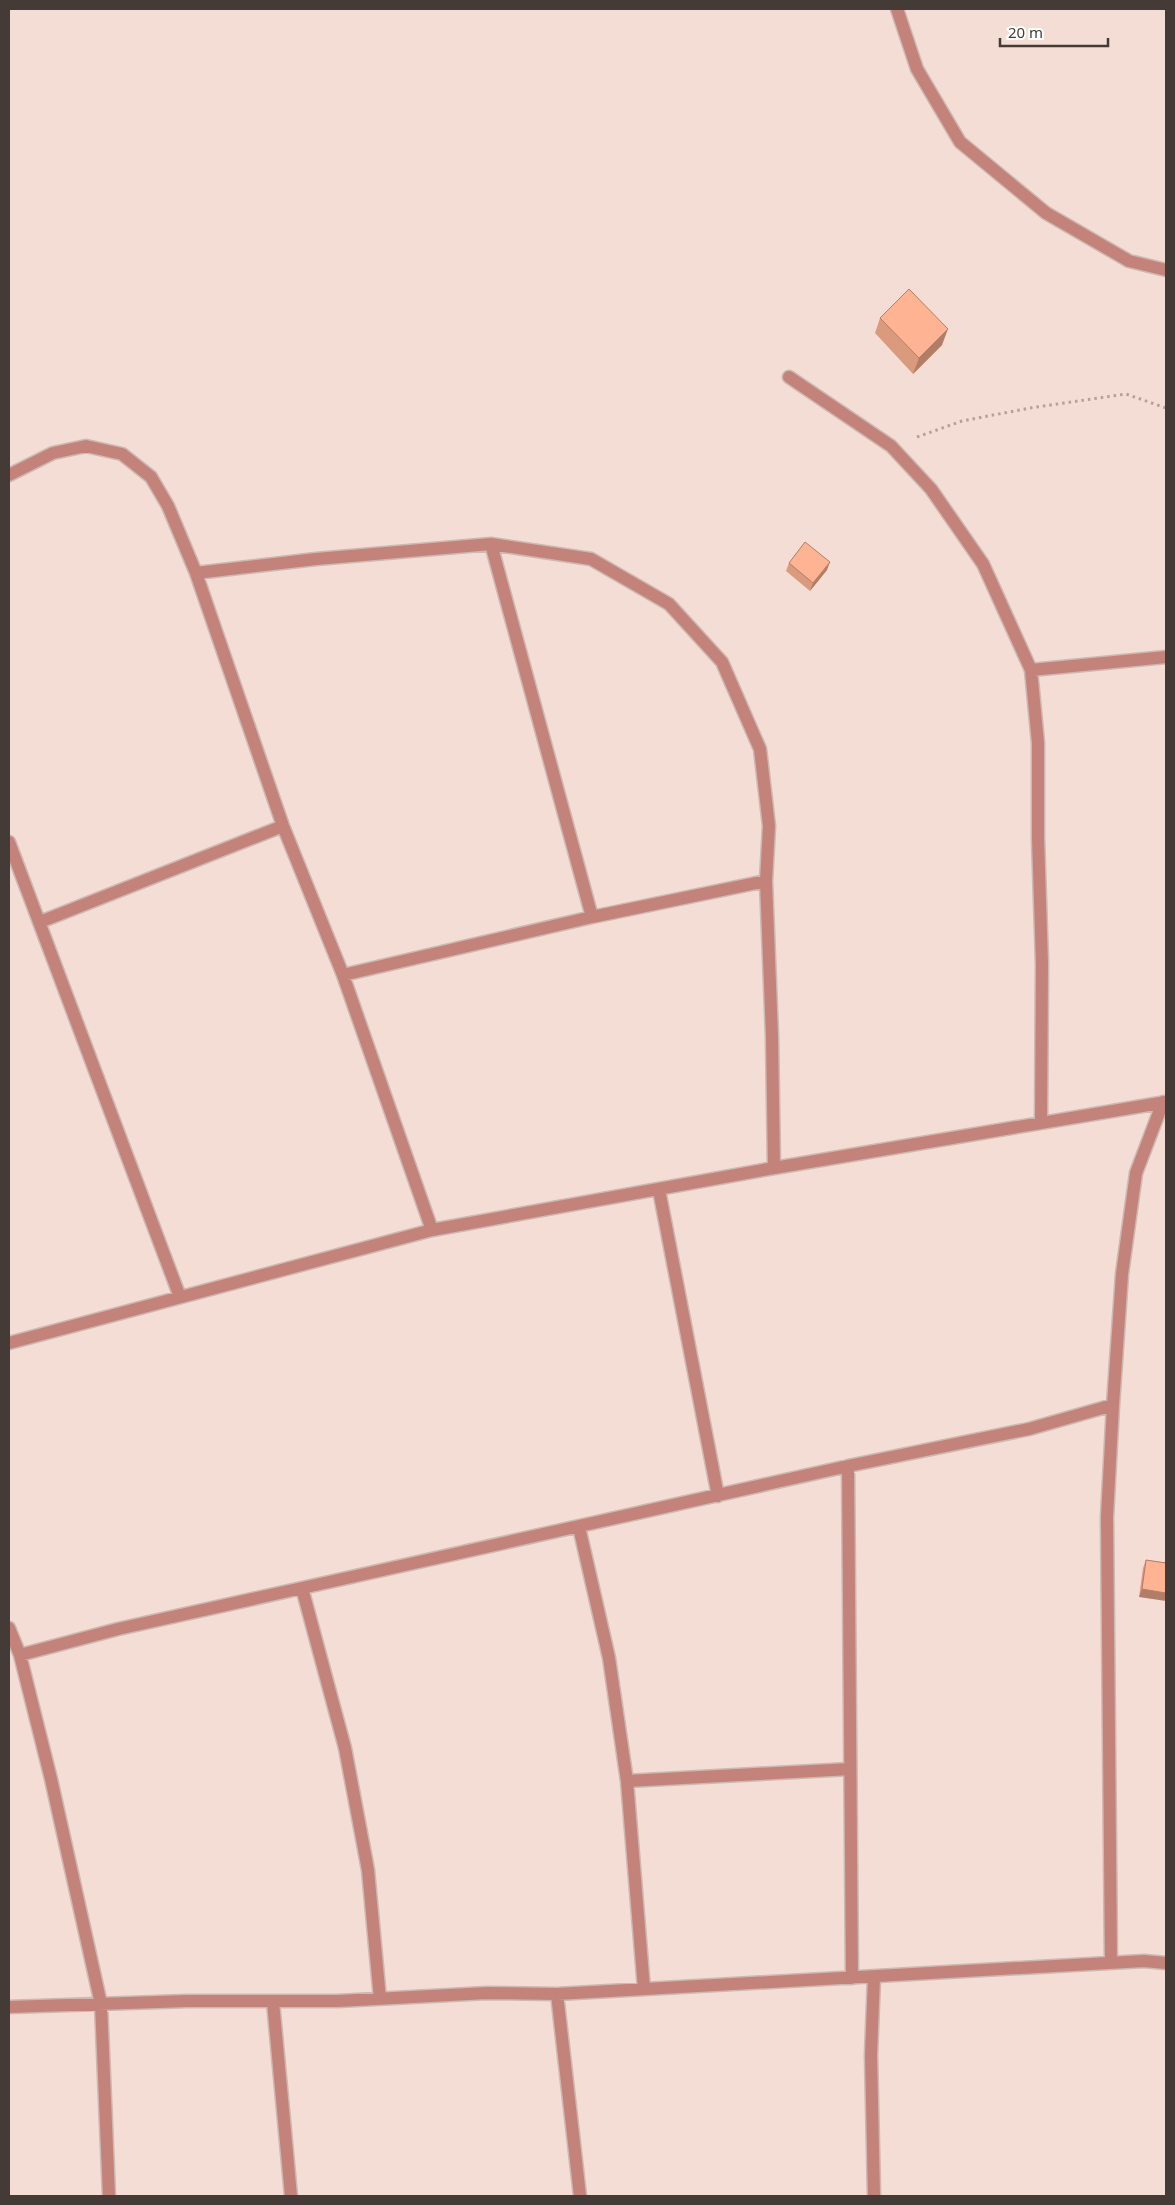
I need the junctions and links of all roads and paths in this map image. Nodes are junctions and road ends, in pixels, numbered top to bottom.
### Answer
1 (897, 9) edge
2 (1166, 270) edge
3 (788, 377) dead end
4 (1166, 408) edge
5 (891, 446) junction
6 (9, 475) edge
7 (490, 544) junction
8 (196, 573) junction
9 (1166, 657) edge
10 (1031, 670) junction
11 (283, 826) junction
12 (9, 842) edge
13 (766, 881) junction
14 (592, 917) junction
15 (40, 922) junction
16 (342, 975) junction
17 (1165, 1102) edge
18 (1041, 1123) junction
19 (774, 1168) junction
20 (659, 1190) junction
21 (432, 1230) junction
22 (180, 1297) junction
23 (9, 1343) edge
24 (1113, 1405) junction
25 (848, 1466) junction
26 (718, 1496) junction
27 (578, 1527) junction
28 (302, 1588) junction
29 (9, 1628) edge
30 (20, 1655) junction
31 (850, 1769) junction
32 (628, 1781) junction
33 (1111, 1963) junction
34 (1166, 1963) edge
35 (874, 1976) junction
36 (852, 1978) junction
37 (644, 1990) junction
38 (557, 1994) junction
39 (380, 1999) junction
40 (273, 2002) junction
41 (101, 2004) junction
42 (9, 2007) edge
43 (109, 2196) edge
44 (291, 2196) edge
45 (580, 2196) edge
46 (874, 2196) edge

1 - 2 street
3 - 5 street
4 - 5 path
5 - 10 street
6 - 8 street
7 - 8 street
7 - 13 street
7 - 14 street
8 - 11 street
9 - 10 street
10 - 18 street
11 - 15 street
11 - 16 street
12 - 15 street
13 - 14 street
13 - 19 street
14 - 16 street
15 - 22 street
16 - 21 street
17 - 18 street
17 - 24 street
18 - 19 street
19 - 20 street
20 - 21 street
20 - 26 street
21 - 22 street
22 - 23 street
24 - 25 street
24 - 33 street
25 - 26 street
25 - 31 street
26 - 27 street
27 - 28 street
27 - 32 street
28 - 30 street
28 - 39 street
29 - 30 street
30 - 41 street
31 - 32 street
31 - 36 street
32 - 37 street
33 - 34 street
33 - 35 street
35 - 36 street
35 - 46 street
36 - 37 street
37 - 38 street
38 - 39 street
38 - 45 street
39 - 40 street
40 - 41 street
40 - 44 street
41 - 42 street
41 - 43 street

